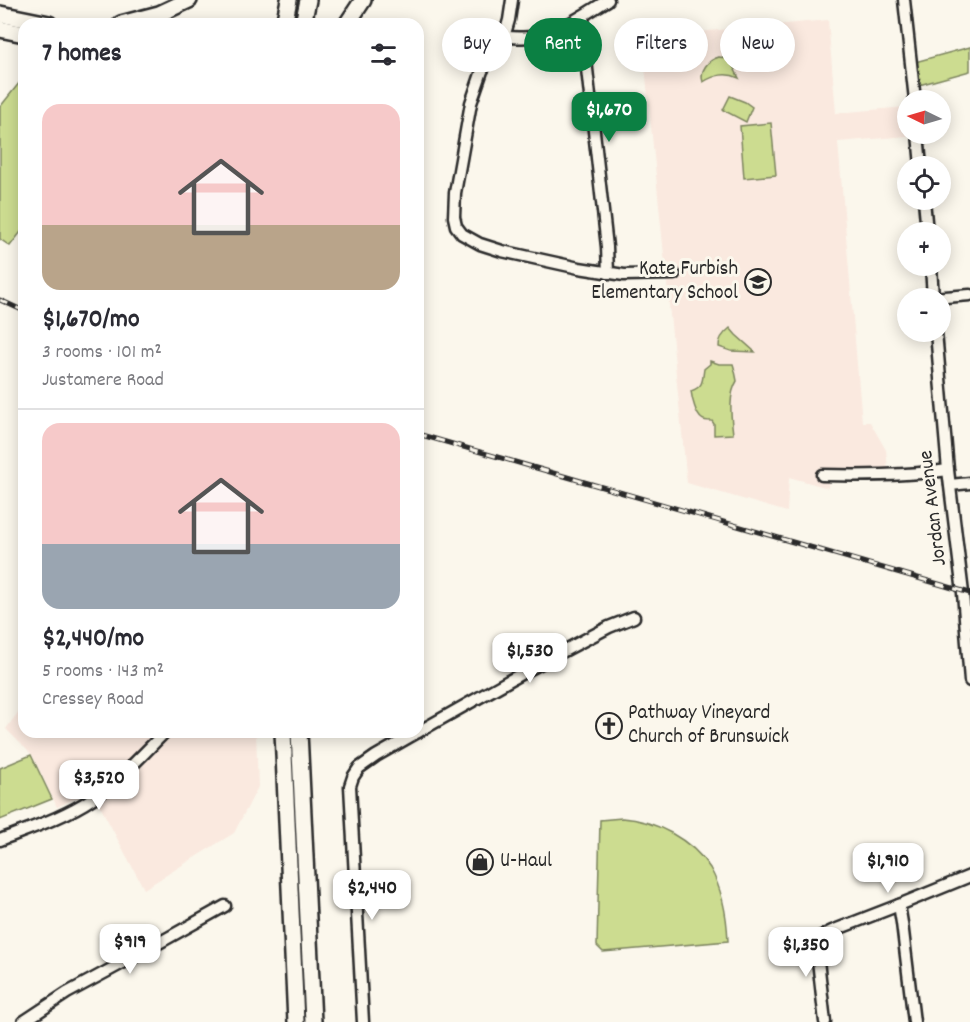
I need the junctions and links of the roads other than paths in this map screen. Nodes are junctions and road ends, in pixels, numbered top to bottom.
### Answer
1 (189, 0) edge
2 (290, 0) edge
3 (308, 0) edge
4 (363, 0) edge
5 (512, 0) edge
6 (608, 0) edge
7 (904, 0) edge
8 (0, 14) edge
9 (583, 16) junction
10 (18, 18) edge
11 (144, 18) edge
12 (286, 18) edge
13 (304, 18) edge
14 (351, 18) edge
15 (509, 18) edge
16 (0, 29) edge
17 (18, 33) edge
18 (512, 37) edge
19 (482, 72) edge
20 (914, 90) edge
21 (608, 273) junction
22 (674, 274) dead end
23 (970, 295) edge
24 (951, 297) edge
25 (937, 342) edge
26 (948, 470) junction
27 (822, 475) dead end
28 (970, 483) edge
29 (950, 485) junction
30 (634, 617) dead end
31 (970, 681) edge
32 (424, 729) edge
33 (159, 738) edge
34 (282, 738) edge
35 (299, 738) edge
36 (408, 738) edge
37 (0, 840) edge
38 (970, 876) edge
39 (899, 905) junction
40 (225, 906) dead end
41 (22, 1022) edge
42 (296, 1022) edge
43 (313, 1022) edge
44 (363, 1022) edge
45 (825, 1022) edge
46 (914, 1022) edge

1 - 11 highway
2 - 12 highway
3 - 13 highway
4 - 14 highway
5 - 15 street
6 - 9 street
7 - 20 street
8 - 10 highway
9 - 18 street
9 - 21 street
16 - 17 highway
19 - 21 street
21 - 22 street
23 - 24 street
25 - 26 street, Jordan Avenue
26 - 27 street
26 - 29 street, Jordan Avenue
28 - 29 street
29 - 31 street, Jordan Avenue
30 - 32 street
33 - 37 street
34 - 42 highway
35 - 43 highway
36 - 44 street
38 - 39 street
39 - 45 street
39 - 46 street
40 - 41 street

